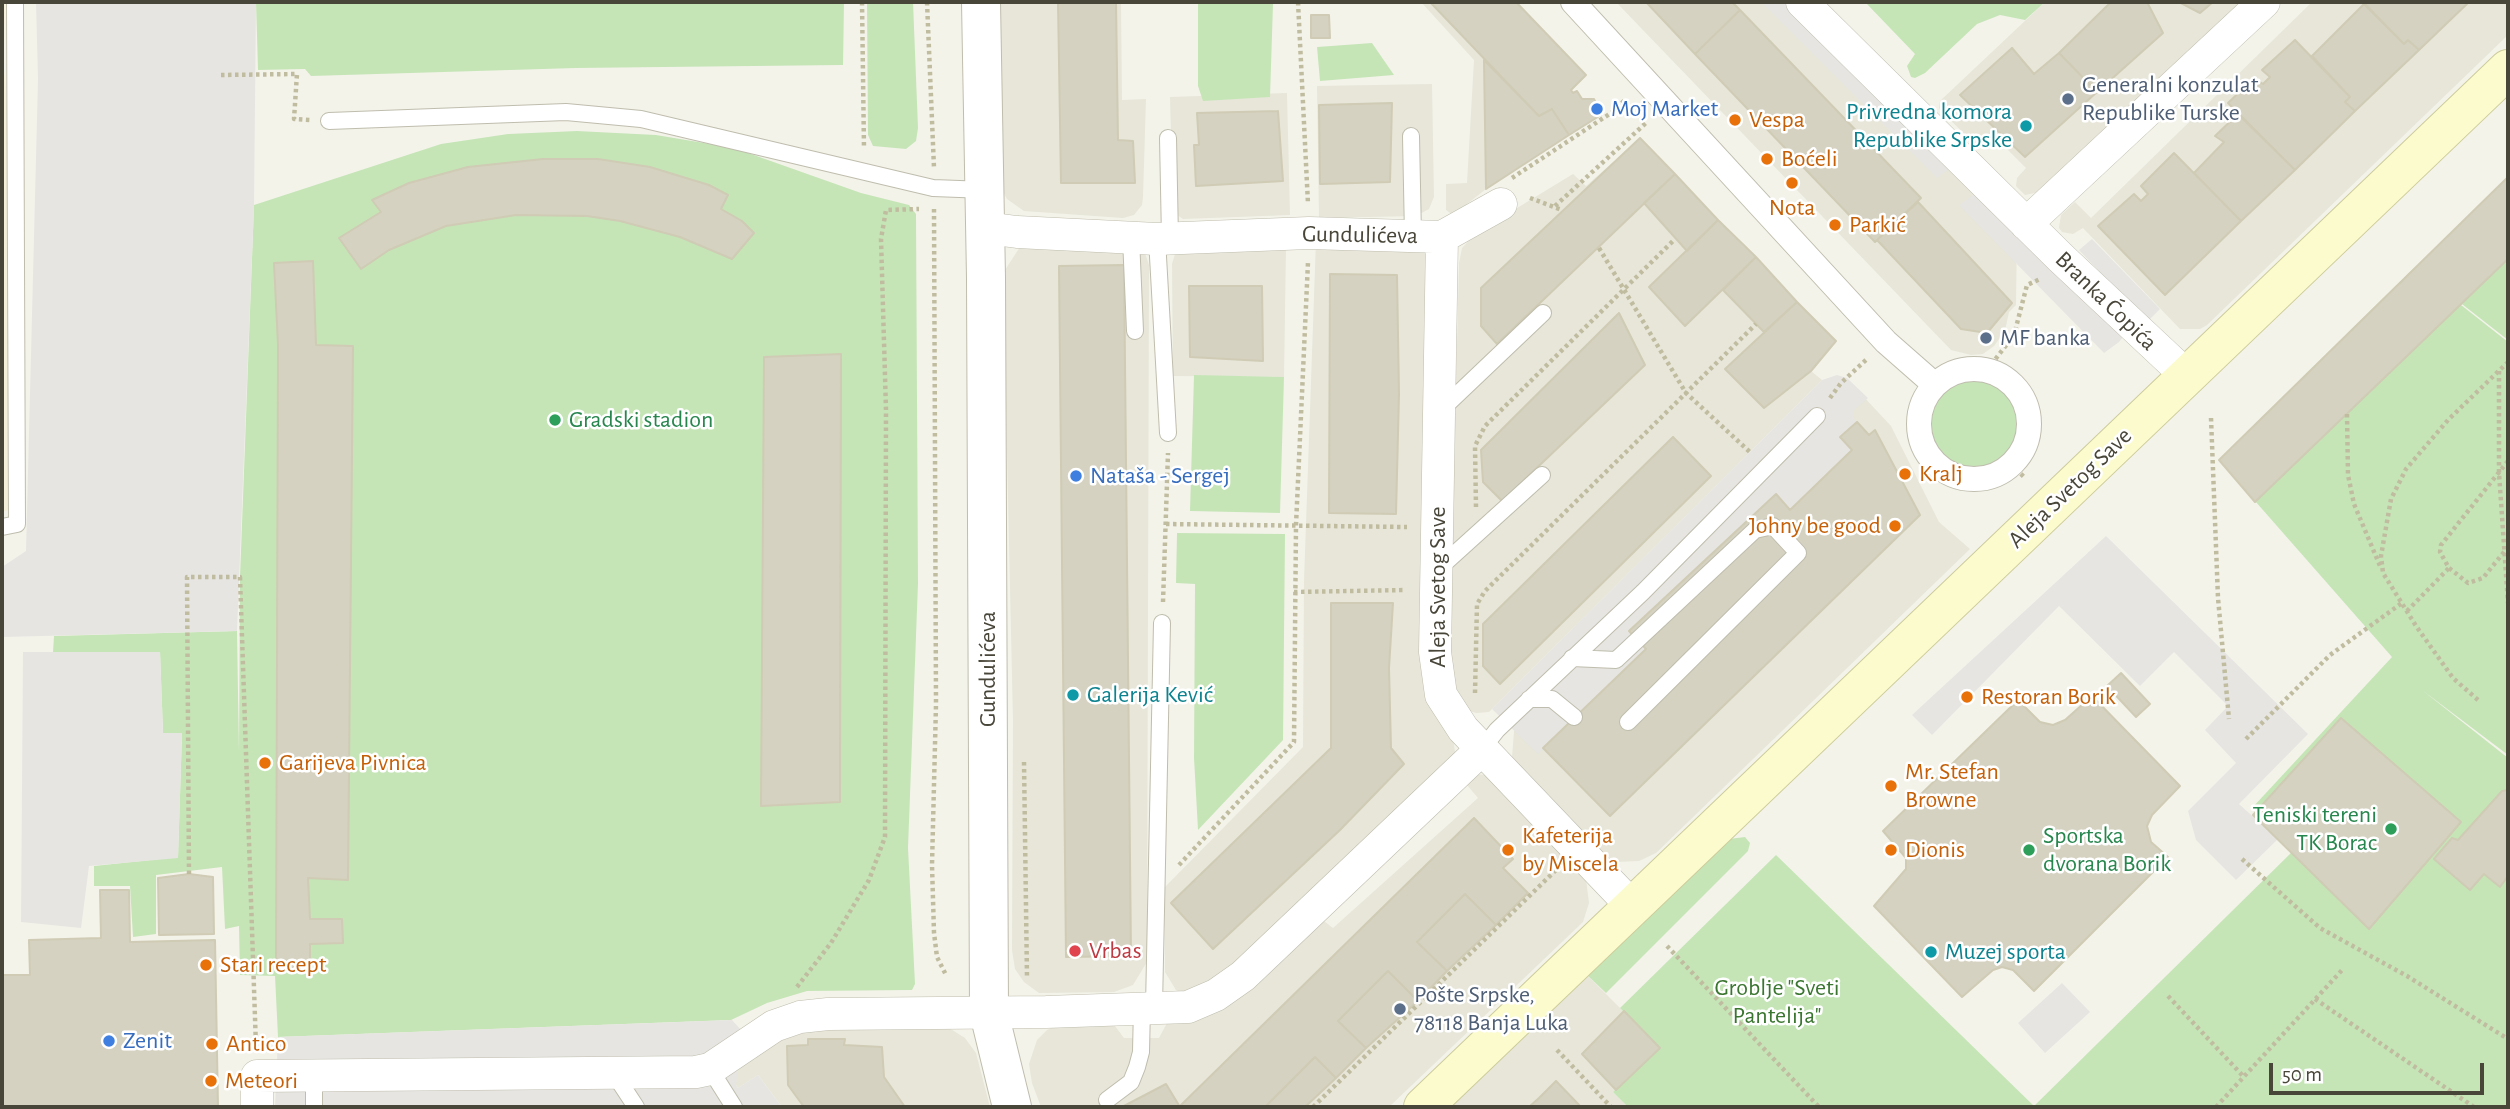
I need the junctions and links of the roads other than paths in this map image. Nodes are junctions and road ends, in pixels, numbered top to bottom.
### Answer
1 (15, 2) edge
2 (981, 2) edge
3 (1573, 2) edge
4 (1802, 2) edge
5 (2264, 2) edge
6 (2508, 69) edge
7 (8, 70) edge
8 (328, 121) road end
9 (1410, 136) dead end
10 (1168, 138) dead end
11 (1501, 195) road end
12 (986, 209) junction
13 (2026, 223) junction
14 (1428, 237) junction
15 (1153, 238) junction
16 (1543, 313) dead end
17 (1135, 331) dead end
18 (2187, 376) junction
19 (1935, 385) junction
20 (1440, 412) junction
21 (1817, 416) road end
22 (1168, 433) road end
23 (1542, 475) dead end
24 (10, 526) edge
25 (1437, 570) junction
26 (1162, 623) road end
27 (1572, 658) junction
28 (1529, 699) junction
29 (1574, 717) dead end
30 (1628, 722) dead end
31 (1482, 749) junction
32 (1631, 905) junction
33 (1148, 1007) junction
34 (989, 1013) junction
35 (710, 1069) junction
36 (613, 1072) junction
37 (314, 1092) edge
38 (1107, 1100) dead end
39 (257, 1107) edge
40 (636, 1107) edge
41 (734, 1107) edge
42 (1012, 1107) edge
43 (1423, 1107) edge

1 - 7 lane
2 - 12 street, Gundulićeva
3 - 19 street
4 - 13 street, Branka Ćopića
5 - 13 street
6 - 18 main road, Aleja Svetog Save
7 - 24 lane
8 - 12 lane
9 - 14 lane
10 - 15 lane
11 - 14 street
12 - 15 street, Gundulićeva
12 - 34 street, Gundulićeva
13 - 18 street, Branka Ćopića
14 - 15 street, Gundulićeva
14 - 20 street, Aleja Svetog Save
15 - 17 lane
15 - 22 lane
16 - 20 lane
18 - 32 main road, Aleja Svetog Save
19 - 19 street
20 - 25 street, Aleja Svetog Save
21 - 27 lane
23 - 25 lane
25 - 31 street, Aleja Svetog Save
26 - 33 lane
27 - 28 lane
27 - 30 lane
28 - 29 lane
28 - 31 lane
31 - 32 street, Aleja Svetog Save
31 - 33 street
32 - 43 main road, Aleja Svetog Save
33 - 34 street
33 - 38 lane
34 - 35 street
34 - 42 street, Gundulićeva
35 - 36 street
35 - 41 lane
36 - 37 street
36 - 40 lane
37 - 39 street

